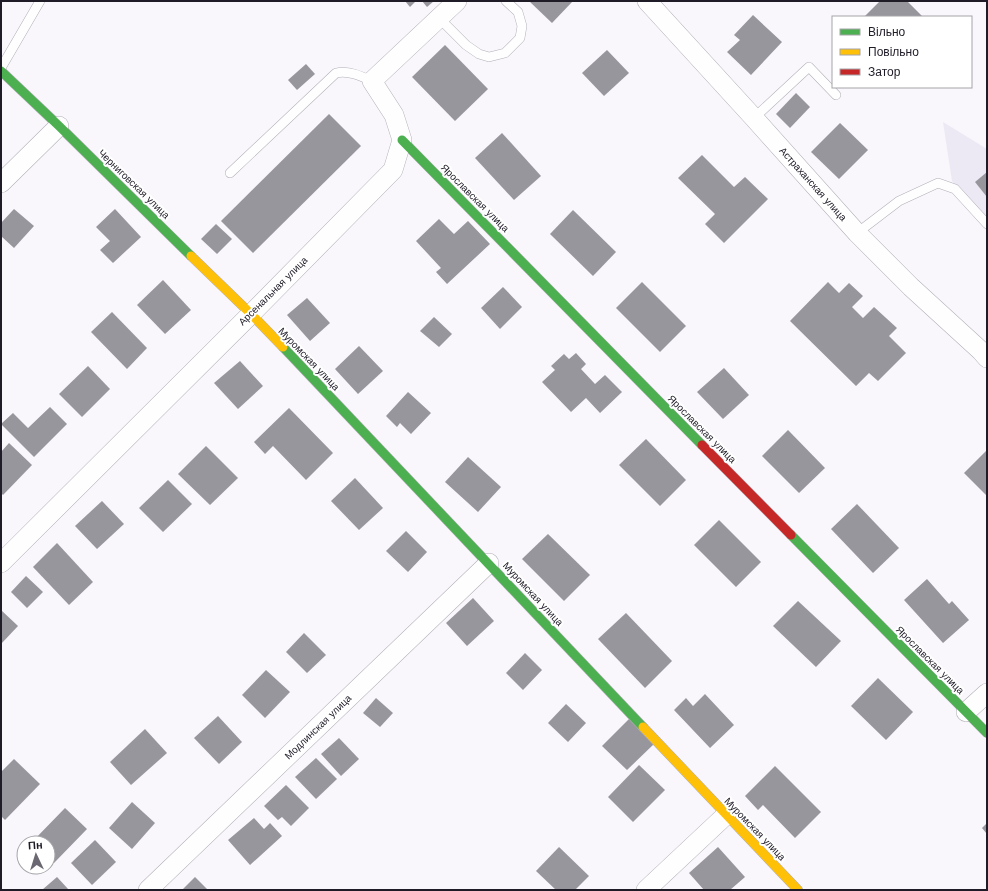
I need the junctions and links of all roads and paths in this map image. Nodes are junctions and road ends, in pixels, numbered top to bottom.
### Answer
1 (40, 1) edge
2 (457, 1) edge
3 (506, 1) edge
4 (647, 1) edge
5 (439, 18) junction
6 (1, 68) edge
7 (1, 71) edge
8 (372, 81) junction
9 (836, 95) dead end
10 (754, 118) junction
11 (59, 126) junction
12 (402, 140) junction
13 (230, 173) dead end
14 (1, 183) edge
15 (987, 224) edge
16 (856, 233) junction
17 (251, 314) junction
18 (987, 358) edge
19 (1, 563) edge
20 (489, 563) junction
21 (987, 693) edge
22 (966, 712) junction
23 (987, 733) edge
24 (726, 815) junction
25 (148, 890) edge
26 (646, 890) edge
27 (798, 890) edge

1 - 6 lane
2 - 5 street
3 - 5 lane
4 - 10 street, Астраханская улица
5 - 8 street
7 - 11 street, Черниговская улица
8 - 12 street
8 - 13 lane
9 - 10 lane
10 - 16 street, Астраханская улица
11 - 14 street
11 - 17 street, Черниговская улица
12 - 17 street, Арсенальная улица
12 - 22 street, Ярославская улица
15 - 16 lane
16 - 18 street, Астраханская улица
17 - 19 street, Арсенальная улица
17 - 20 street, Муромская улица
20 - 24 street, Муромская улица
20 - 25 street, Модлинская улица
21 - 22 street
22 - 23 street, Ярославская улица
24 - 26 street
24 - 27 street, Муромская улица

